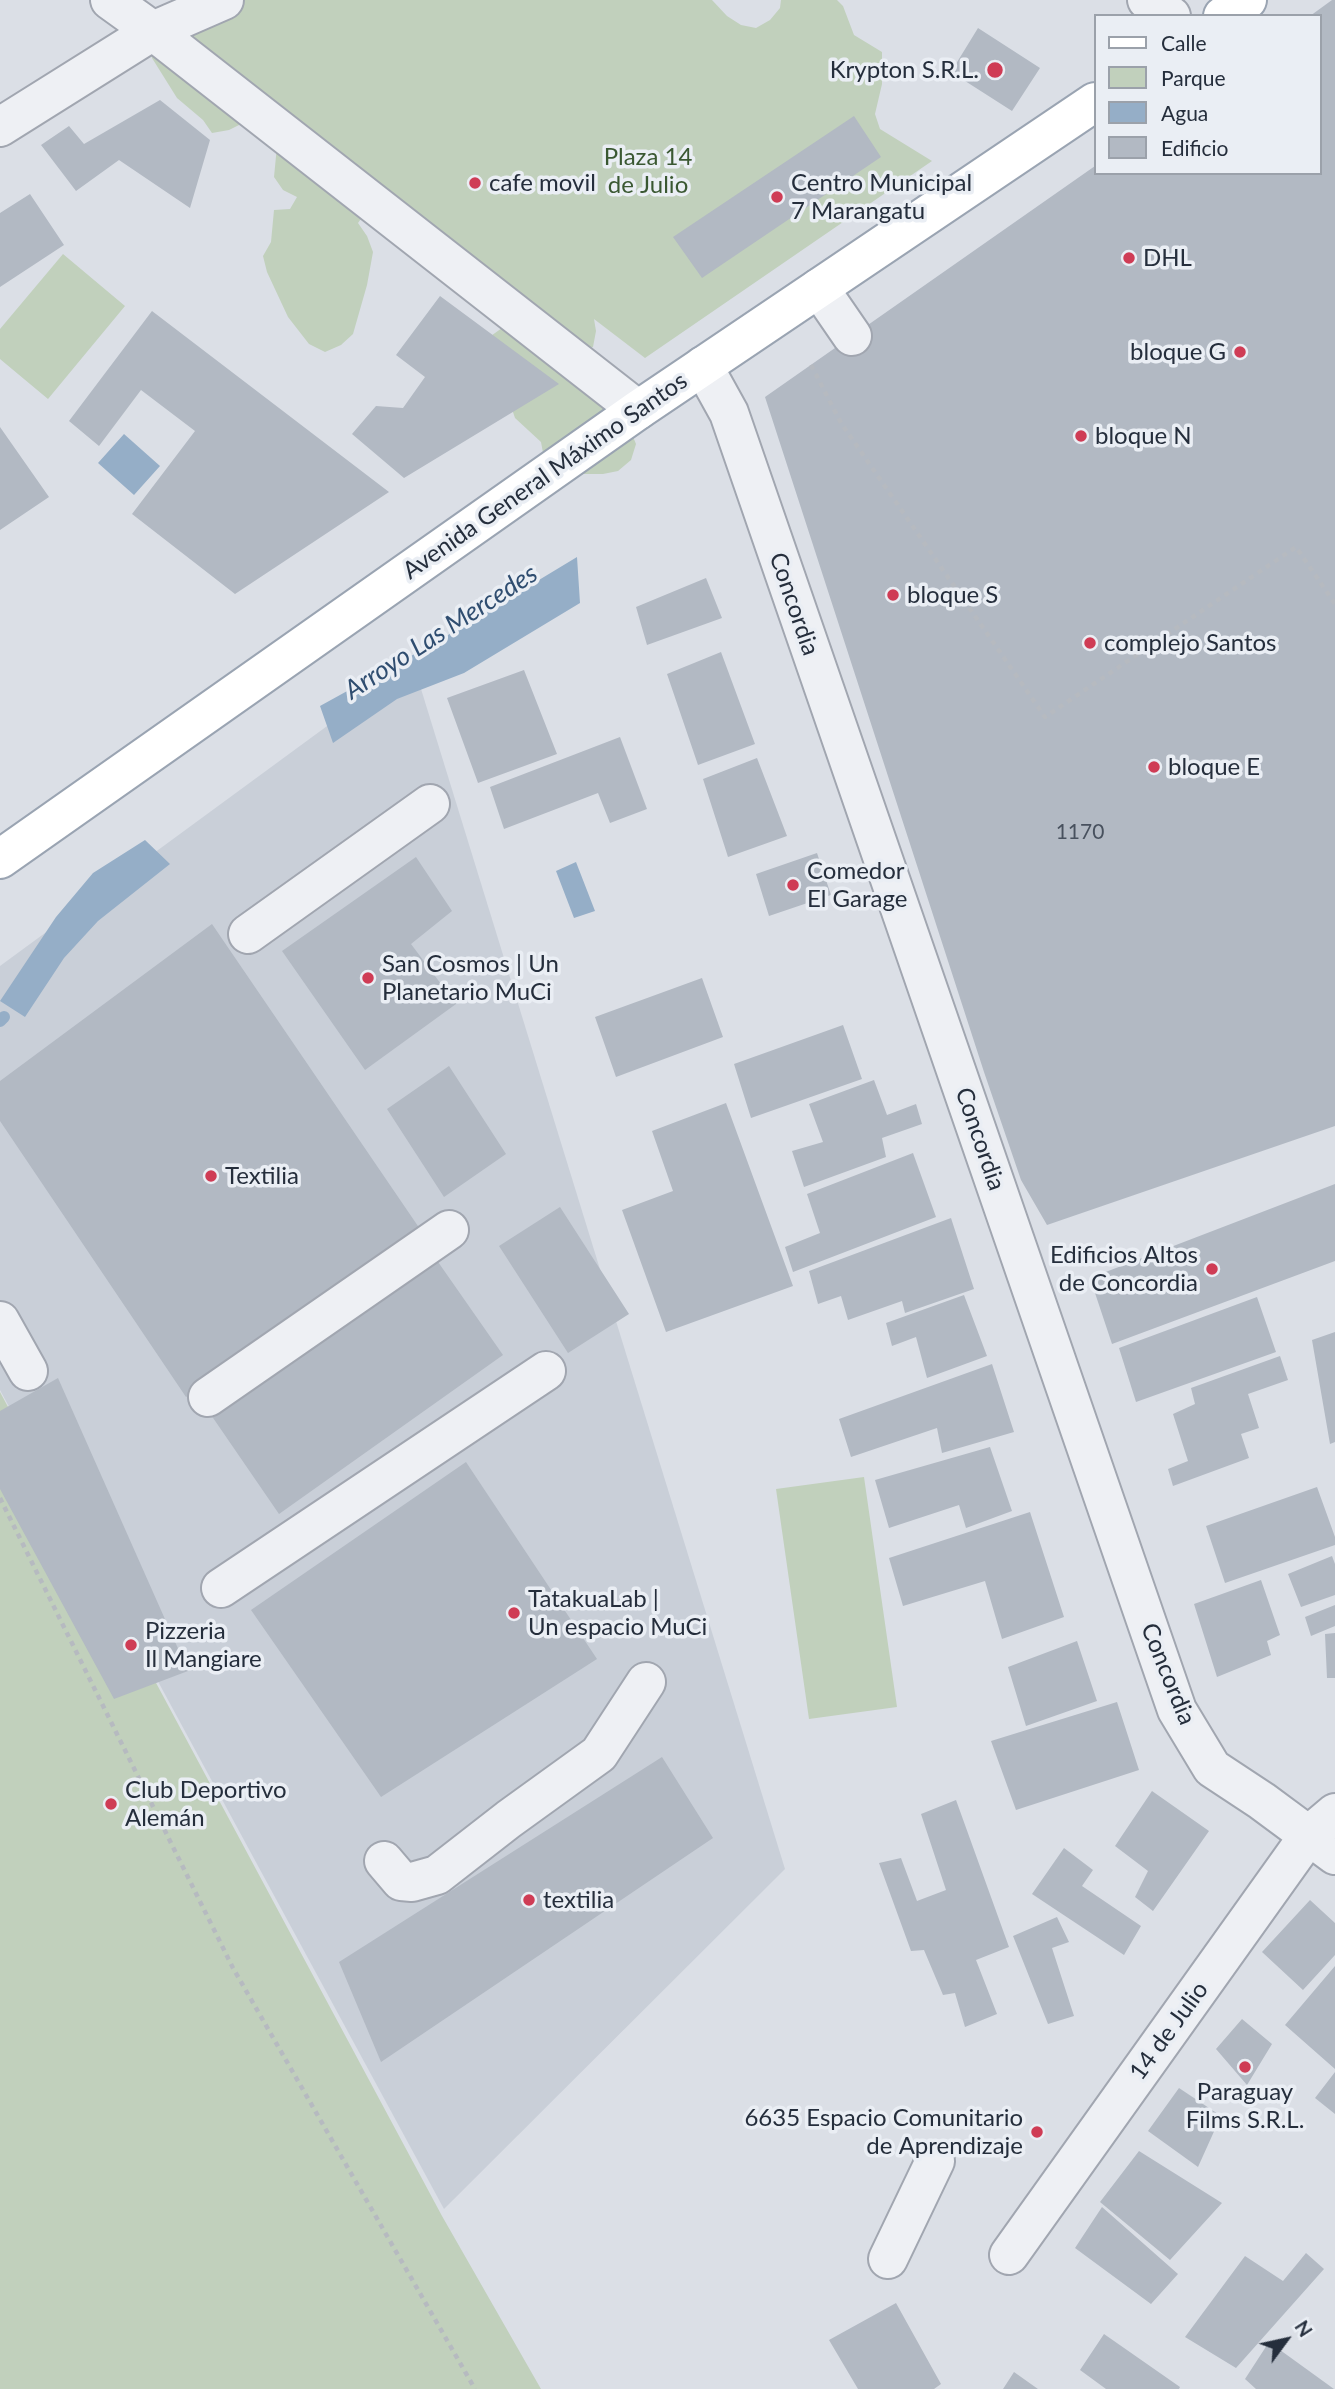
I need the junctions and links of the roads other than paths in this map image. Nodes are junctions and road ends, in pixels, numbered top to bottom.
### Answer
1 (110, 0) edge
2 (224, 0) edge
3 (1147, 0) edge
4 (1247, 0) edge
5 (1168, 14) edge
6 (1226, 14) edge
7 (153, 30) junction
8 (1094, 103) edge
9 (0, 127) edge
10 (819, 288) junction
11 (852, 336) dead end
12 (703, 366) junction
13 (638, 410) junction
14 (430, 803) dead end
15 (0, 859) edge
16 (247, 934) dead end
17 (449, 1230) dead end
18 (0, 1321) edge
19 (29, 1371) dead end
20 (546, 1371) dead end
21 (208, 1397) dead end
22 (221, 1588) dead end
23 (646, 1682) dead end
24 (1326, 1834) edge
25 (384, 1861) dead end
26 (935, 2161) dead end
27 (1009, 2255) dead end
28 (888, 2259) dead end

1 - 7 street
2 - 7 street
3 - 5 street
4 - 6 main road
7 - 9 street
7 - 13 street
8 - 10 main road, Avenida General Máximo Santos
10 - 11 street
10 - 12 main road, Avenida General Máximo Santos
12 - 13 main road, Avenida General Máximo Santos
12 - 24 street, Concordia
13 - 15 main road, Avenida General Máximo Santos
14 - 16 street
17 - 21 street
18 - 19 street
20 - 22 street
23 - 25 street
24 - 27 street, 14 de Julio
26 - 28 street

